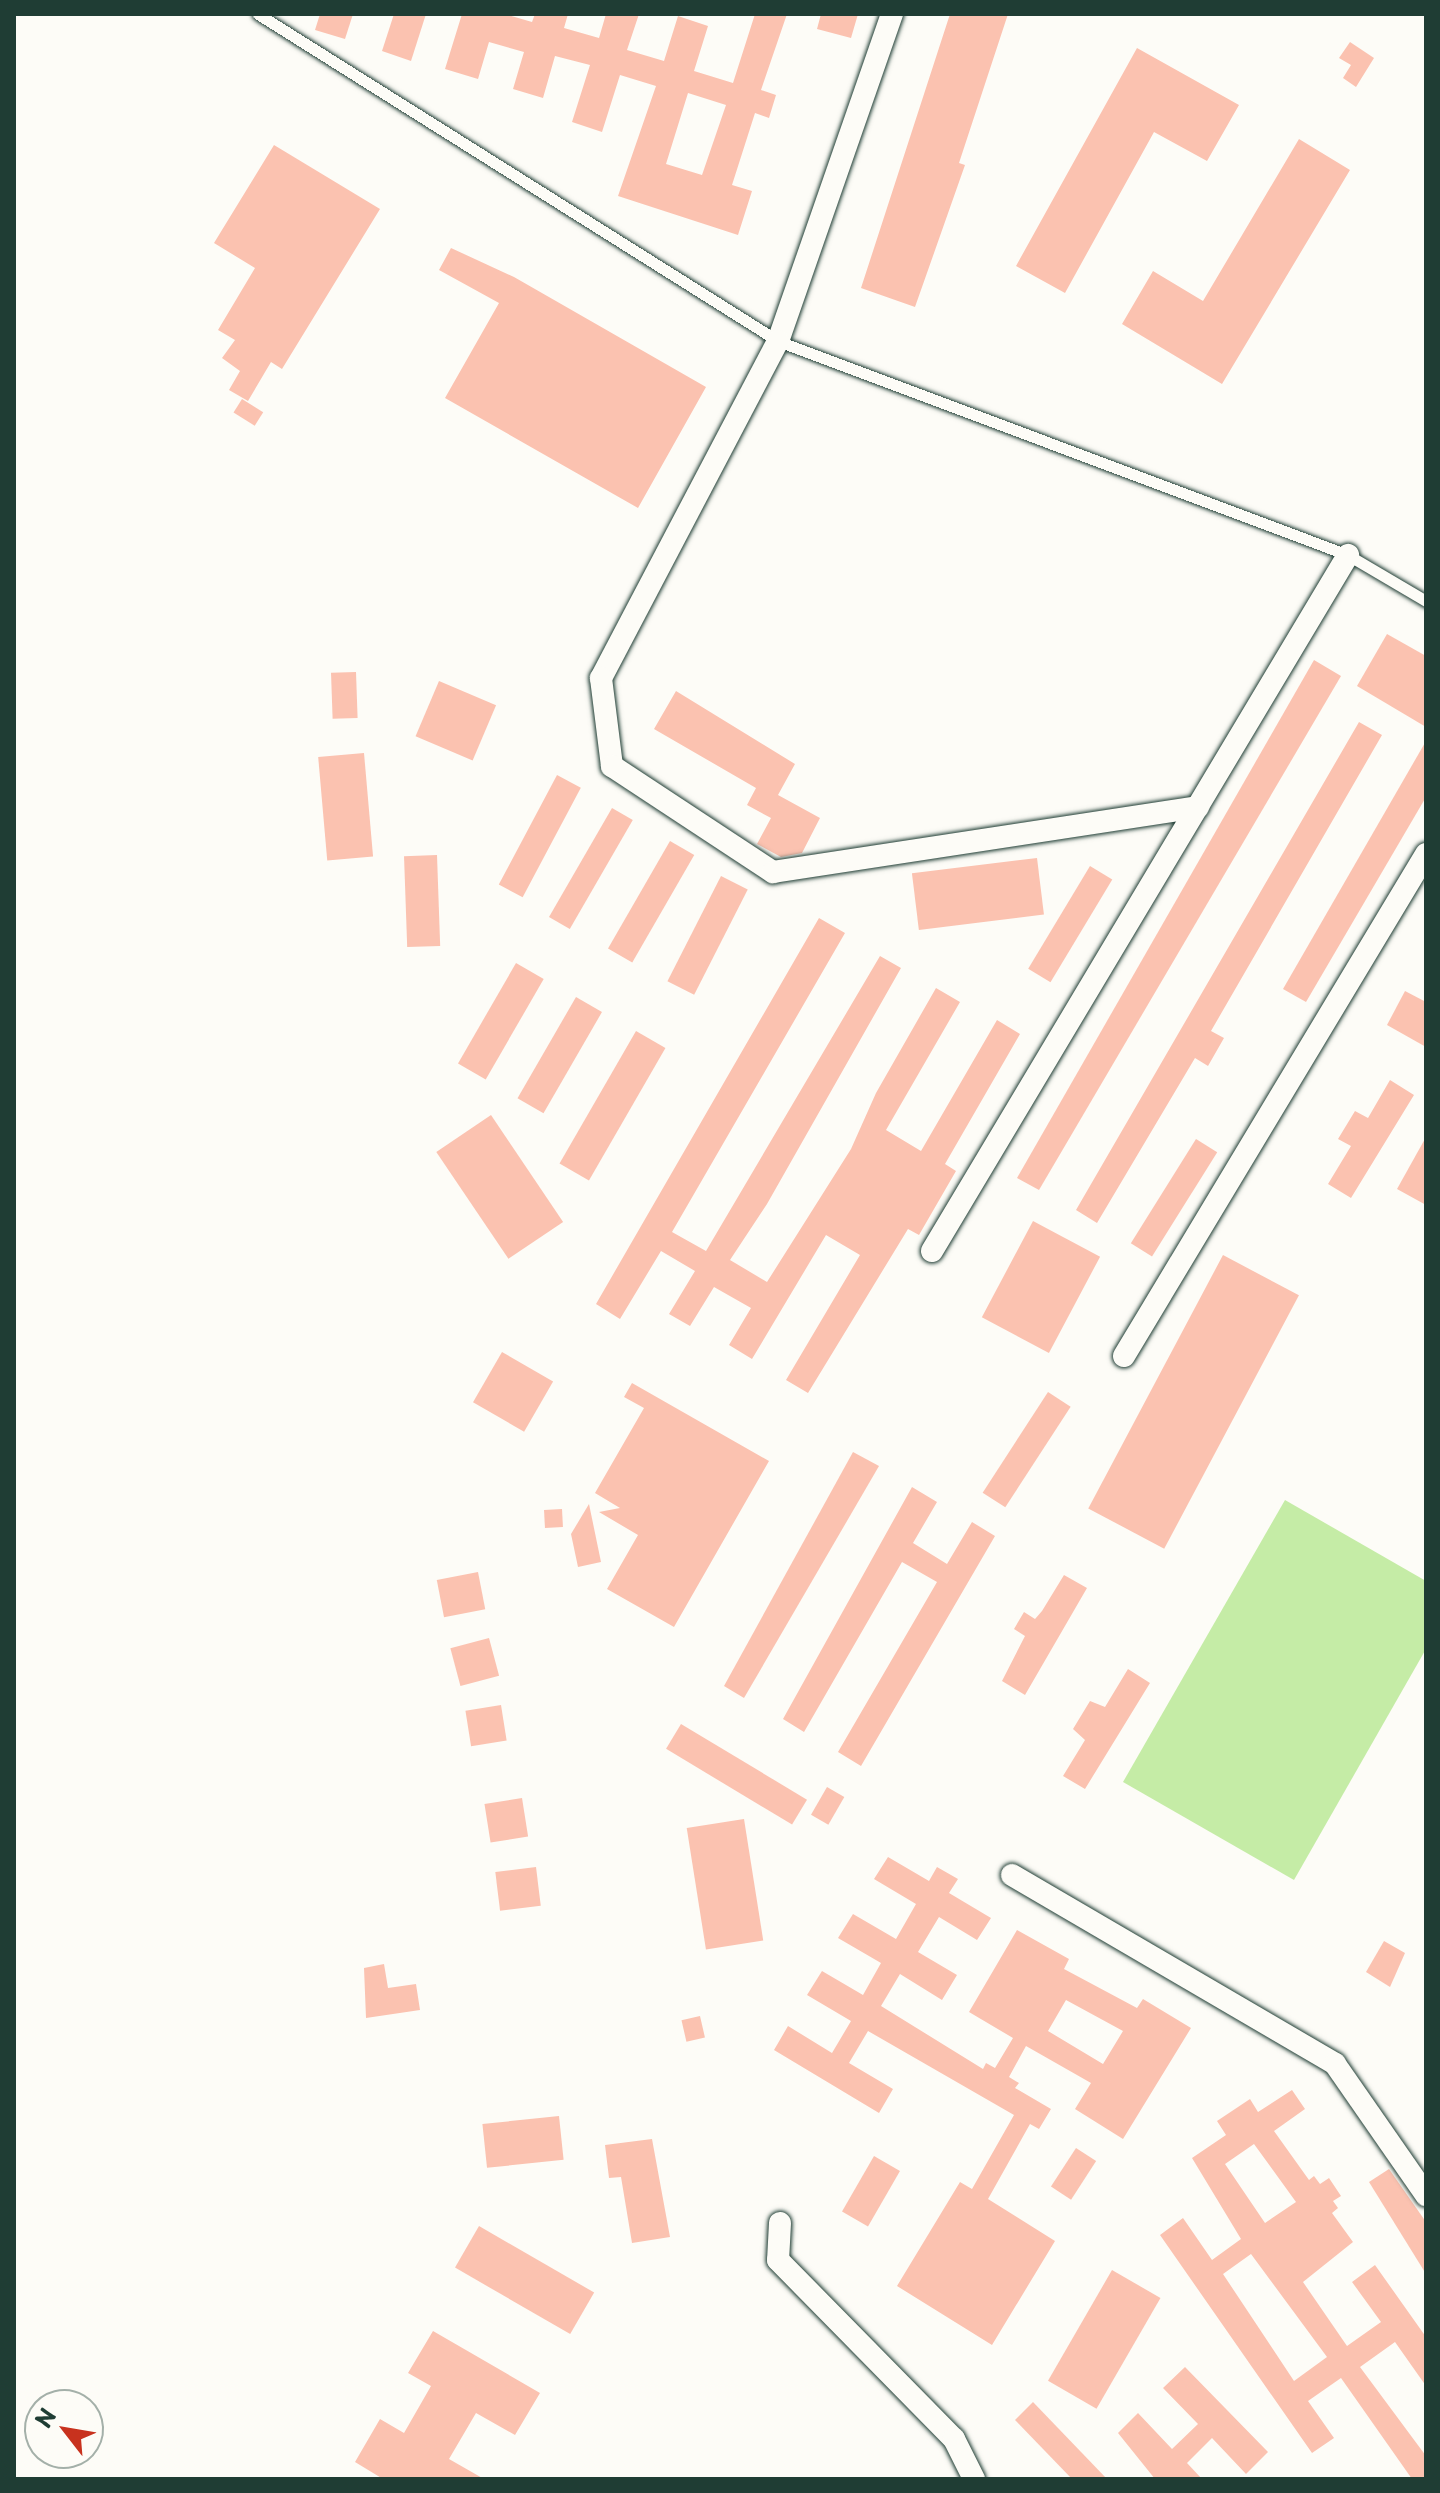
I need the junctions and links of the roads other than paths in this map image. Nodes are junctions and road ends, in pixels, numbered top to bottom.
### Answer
1 (258, 14) edge
2 (892, 14) edge
3 (778, 341) junction
4 (1348, 555) junction
5 (1426, 601) edge
6 (1198, 807) junction
7 (1426, 854) edge
8 (932, 1251) dead end
9 (1124, 1356) dead end
10 (1012, 1875) dead end
11 (1426, 2195) edge
12 (780, 2223) dead end
13 (974, 2479) edge

1 - 3 lane
2 - 3 street
3 - 4 lane
3 - 6 street
4 - 5 lane
4 - 6 street
6 - 8 street
7 - 9 street
10 - 11 street
12 - 13 street

